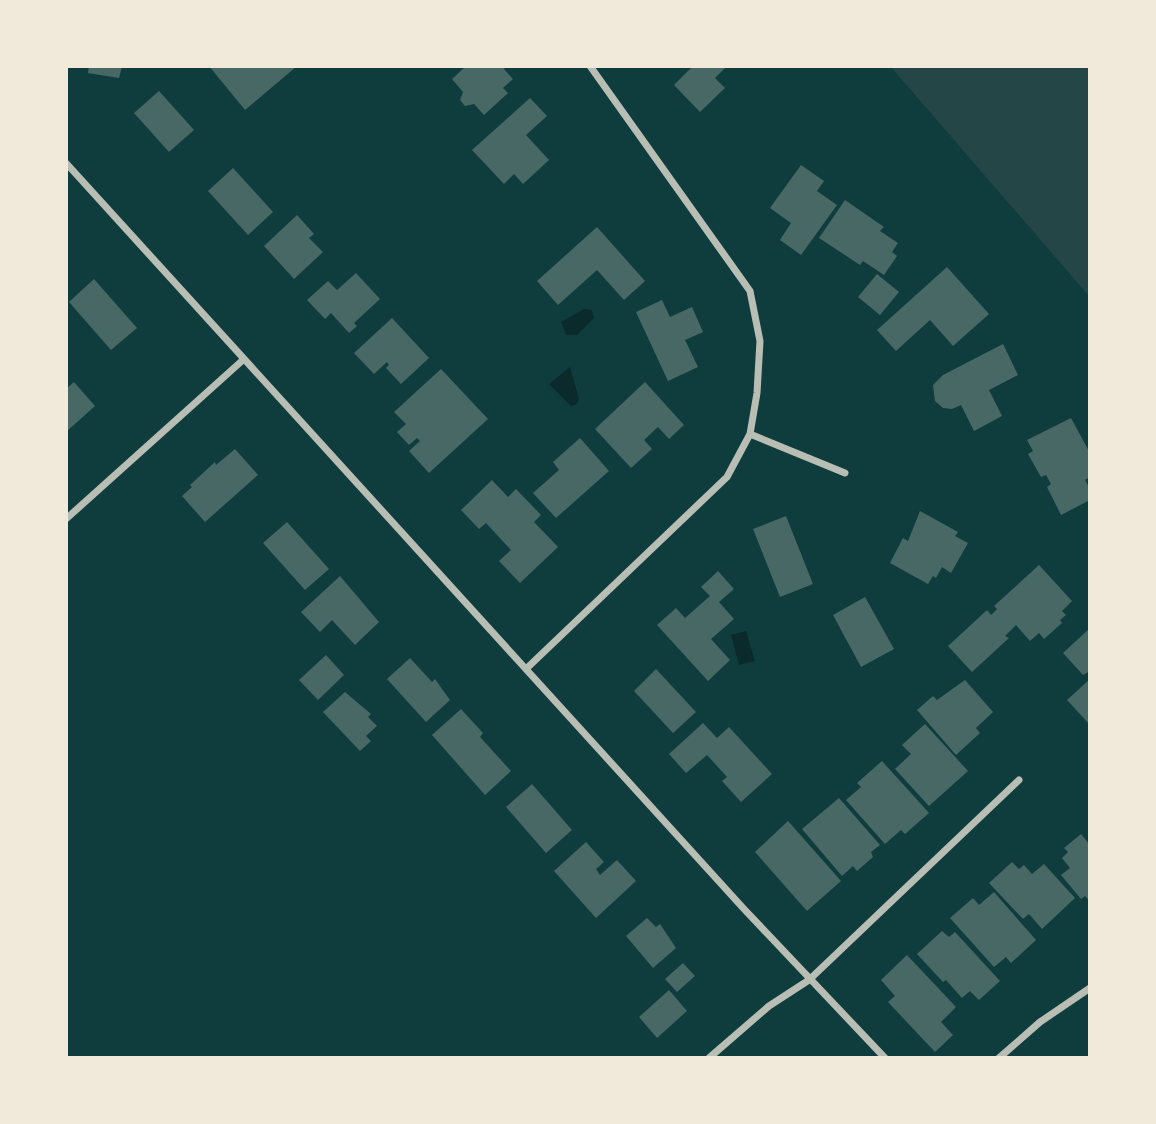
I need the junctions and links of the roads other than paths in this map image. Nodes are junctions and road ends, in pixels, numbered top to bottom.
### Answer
1 (590, 66) edge
2 (66, 163) edge
3 (244, 359) junction
4 (750, 433) junction
5 (845, 473) dead end
6 (66, 519) edge
7 (526, 670) junction
8 (1019, 780) dead end
9 (809, 980) junction
10 (1090, 988) edge
11 (709, 1058) edge
12 (885, 1058) edge
13 (999, 1058) edge

1 - 4 street
2 - 3 street
3 - 6 street
3 - 7 street
4 - 5 street
4 - 7 street
7 - 9 street
8 - 9 street
9 - 11 street
9 - 12 street
10 - 13 street

